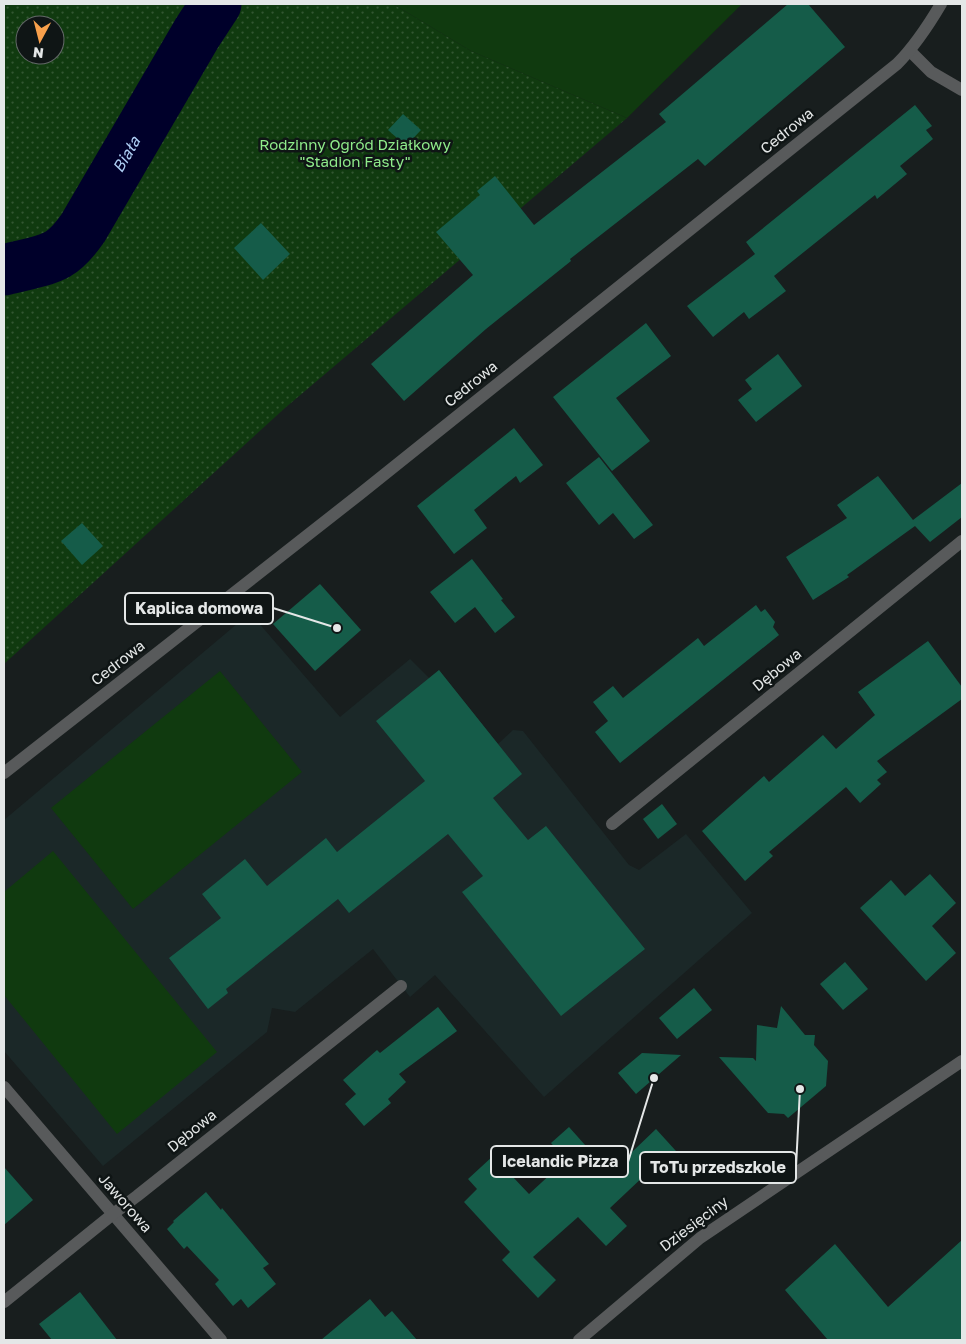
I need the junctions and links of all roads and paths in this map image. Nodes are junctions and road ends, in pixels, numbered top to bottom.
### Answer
1 (941, 4) edge
2 (910, 51) junction
3 (962, 90) edge
4 (962, 541) edge
5 (4, 773) edge
6 (612, 824) dead end
7 (401, 986) dead end
8 (962, 1061) edge
9 (4, 1087) edge
10 (113, 1214) junction
11 (4, 1302) edge
12 (221, 1340) edge
13 (578, 1340) edge

1 - 2 street, Cedrowa
2 - 3 street
2 - 5 street, Cedrowa
4 - 6 street, Dębowa
7 - 10 street, Dębowa
8 - 13 street, Dziesięciny
9 - 10 street, Jaworowa
10 - 11 street, Dębowa
10 - 12 street, Jaworowa

